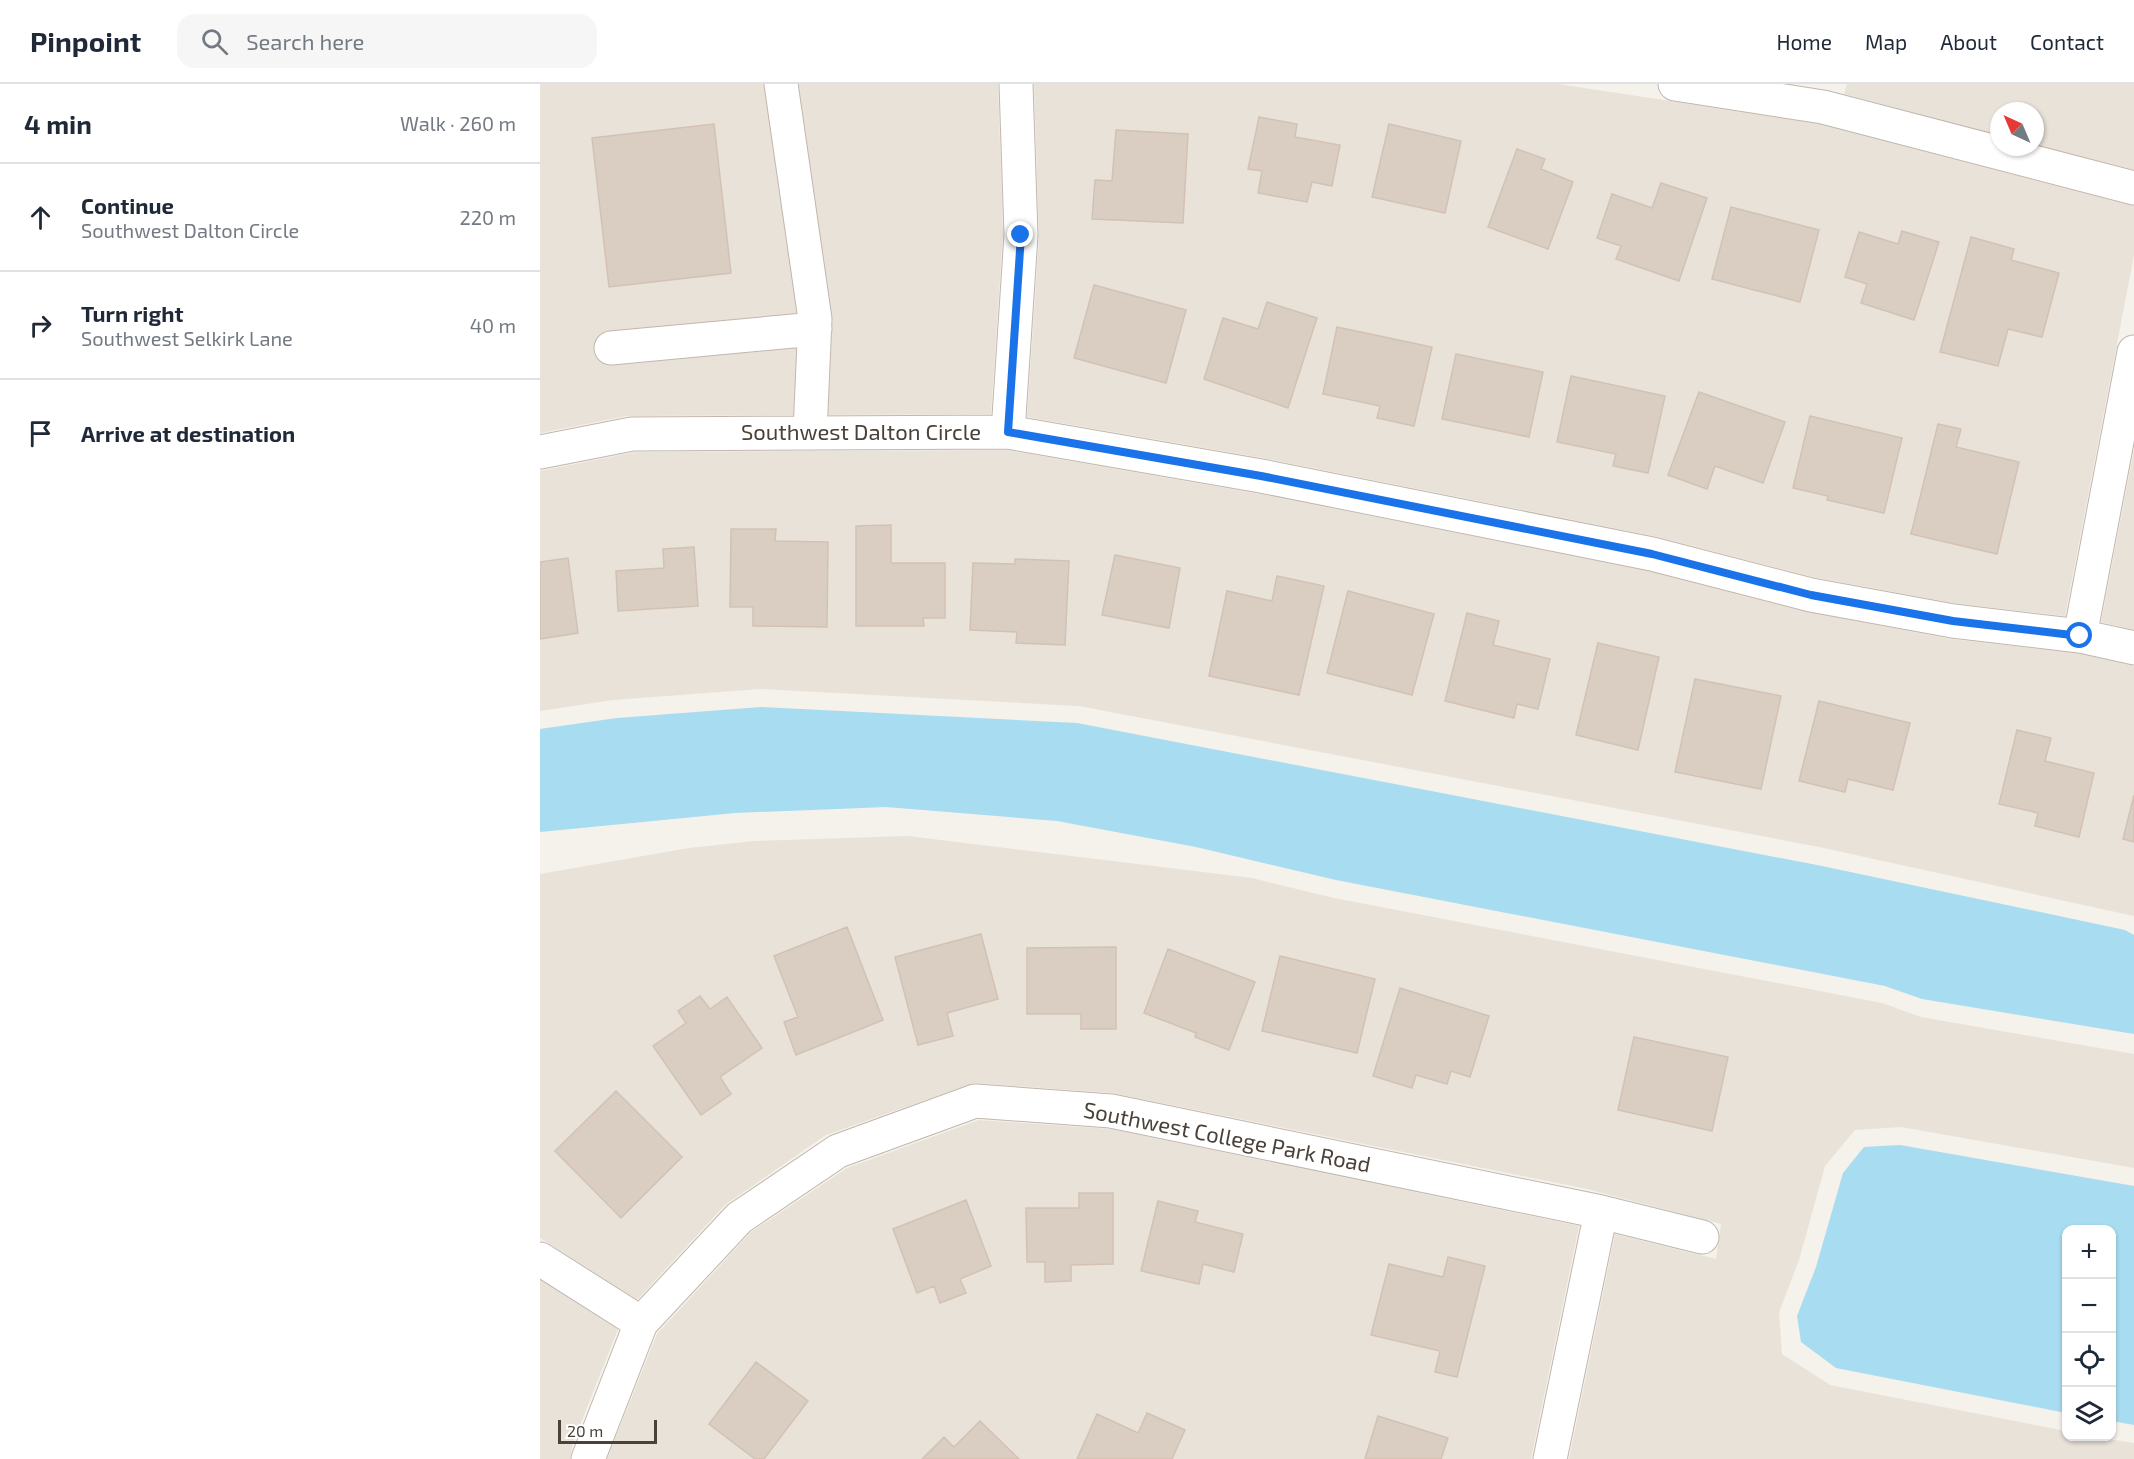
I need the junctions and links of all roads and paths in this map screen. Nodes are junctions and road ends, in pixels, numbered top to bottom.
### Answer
1 (781, 84) edge
2 (1016, 84) edge
3 (1675, 84) edge
4 (1826, 95) edge
5 (2134, 188) edge
6 (815, 330) junction
7 (611, 348) dead end
8 (2134, 352) edge
9 (810, 432) junction
10 (1008, 432) junction
11 (540, 452) edge
12 (2080, 636) junction
13 (2134, 648) edge
14 (1601, 1212) junction
15 (1702, 1238) dead end
16 (540, 1258) edge
17 (641, 1323) junction
18 (588, 1459) edge
19 (1550, 1459) edge

1 - 6 street
2 - 10 street
3 - 4 street
4 - 5 street
6 - 7 street
6 - 9 street
8 - 12 street
9 - 10 street, Southwest Dalton Circle
9 - 11 street, Southwest Dalton Circle
10 - 12 street, Southwest Dalton Circle
12 - 13 street, Southwest Dalton Circle
14 - 15 street, Southwest College Park Road
14 - 17 street, Southwest College Park Road
14 - 19 street
16 - 17 street
17 - 18 street, Southwest College Park Road

